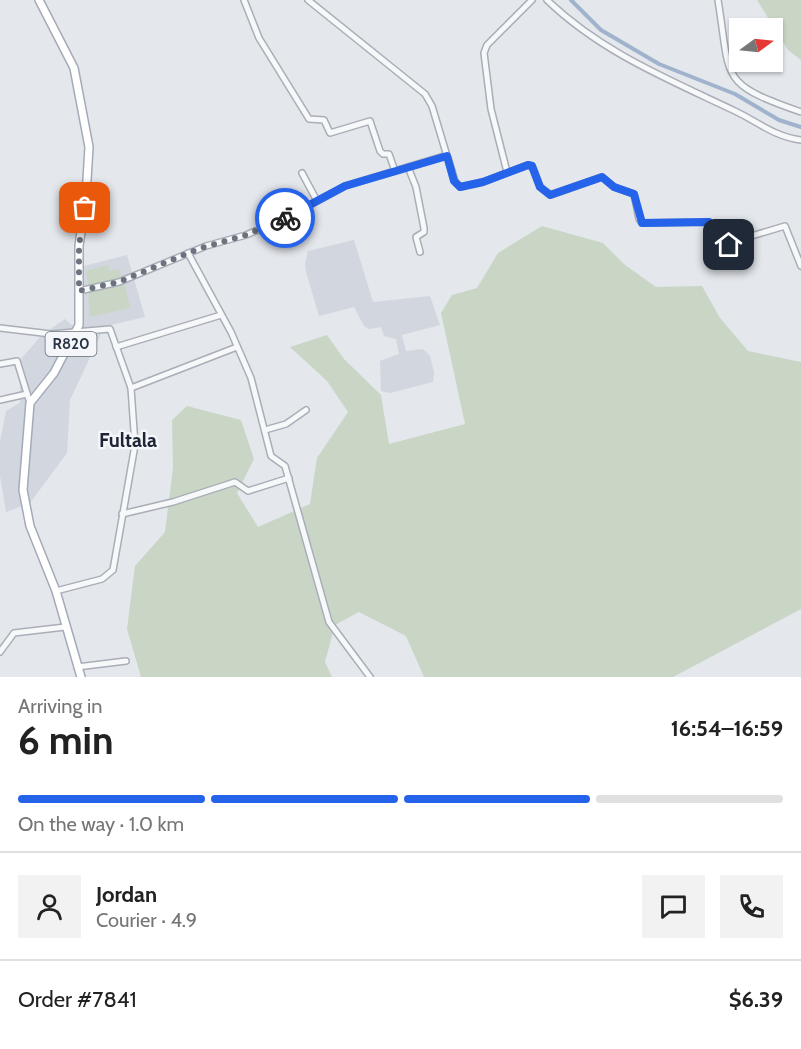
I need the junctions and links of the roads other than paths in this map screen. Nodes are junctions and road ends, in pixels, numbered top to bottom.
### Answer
1 (39, 0) edge
2 (244, 0) edge
3 (308, 0) edge
4 (532, 0) edge
5 (547, 0) edge
6 (718, 0) edge
7 (801, 112) edge
8 (801, 140) edge
9 (447, 156) junction
10 (408, 167) junction
11 (395, 171) junction
12 (507, 172) junction
13 (302, 173) dead end
14 (317, 201) junction
15 (420, 252) dead end
16 (188, 253) junction
17 (801, 266) edge
18 (79, 291) junction
19 (221, 315) junction
20 (0, 328) edge
21 (76, 333) junction
22 (116, 347) junction
23 (237, 347) junction
24 (0, 364) edge
25 (131, 388) junction
26 (27, 394) junction
27 (0, 400) edge
28 (30, 403) junction
29 (306, 410) dead end
30 (265, 430) junction
31 (289, 478) junction
32 (122, 514) junction
33 (56, 591) junction
34 (65, 627) junction
35 (0, 652) edge
36 (126, 662) dead end
37 (77, 667) junction
38 (81, 677) edge
39 (369, 677) edge

1 - 18 main road, R820
2 - 11 street
3 - 9 street
4 - 12 street
5 - 8 street
6 - 7 street
9 - 10 street
9 - 12 street
10 - 11 street
10 - 15 street
11 - 14 street
12 - 17 street
13 - 14 street
14 - 16 street
16 - 18 street
16 - 19 street
18 - 21 main road, R820
19 - 22 street
19 - 23 street
20 - 21 street
21 - 22 street
21 - 28 main road, R820
22 - 25 street
23 - 25 street
23 - 30 street
24 - 26 street
25 - 32 street
26 - 27 street
26 - 28 street
28 - 33 main road
29 - 30 street
30 - 31 street
31 - 32 street
31 - 39 street
32 - 33 street
33 - 34 main road
34 - 35 street
34 - 37 main road
36 - 37 street
37 - 38 main road

